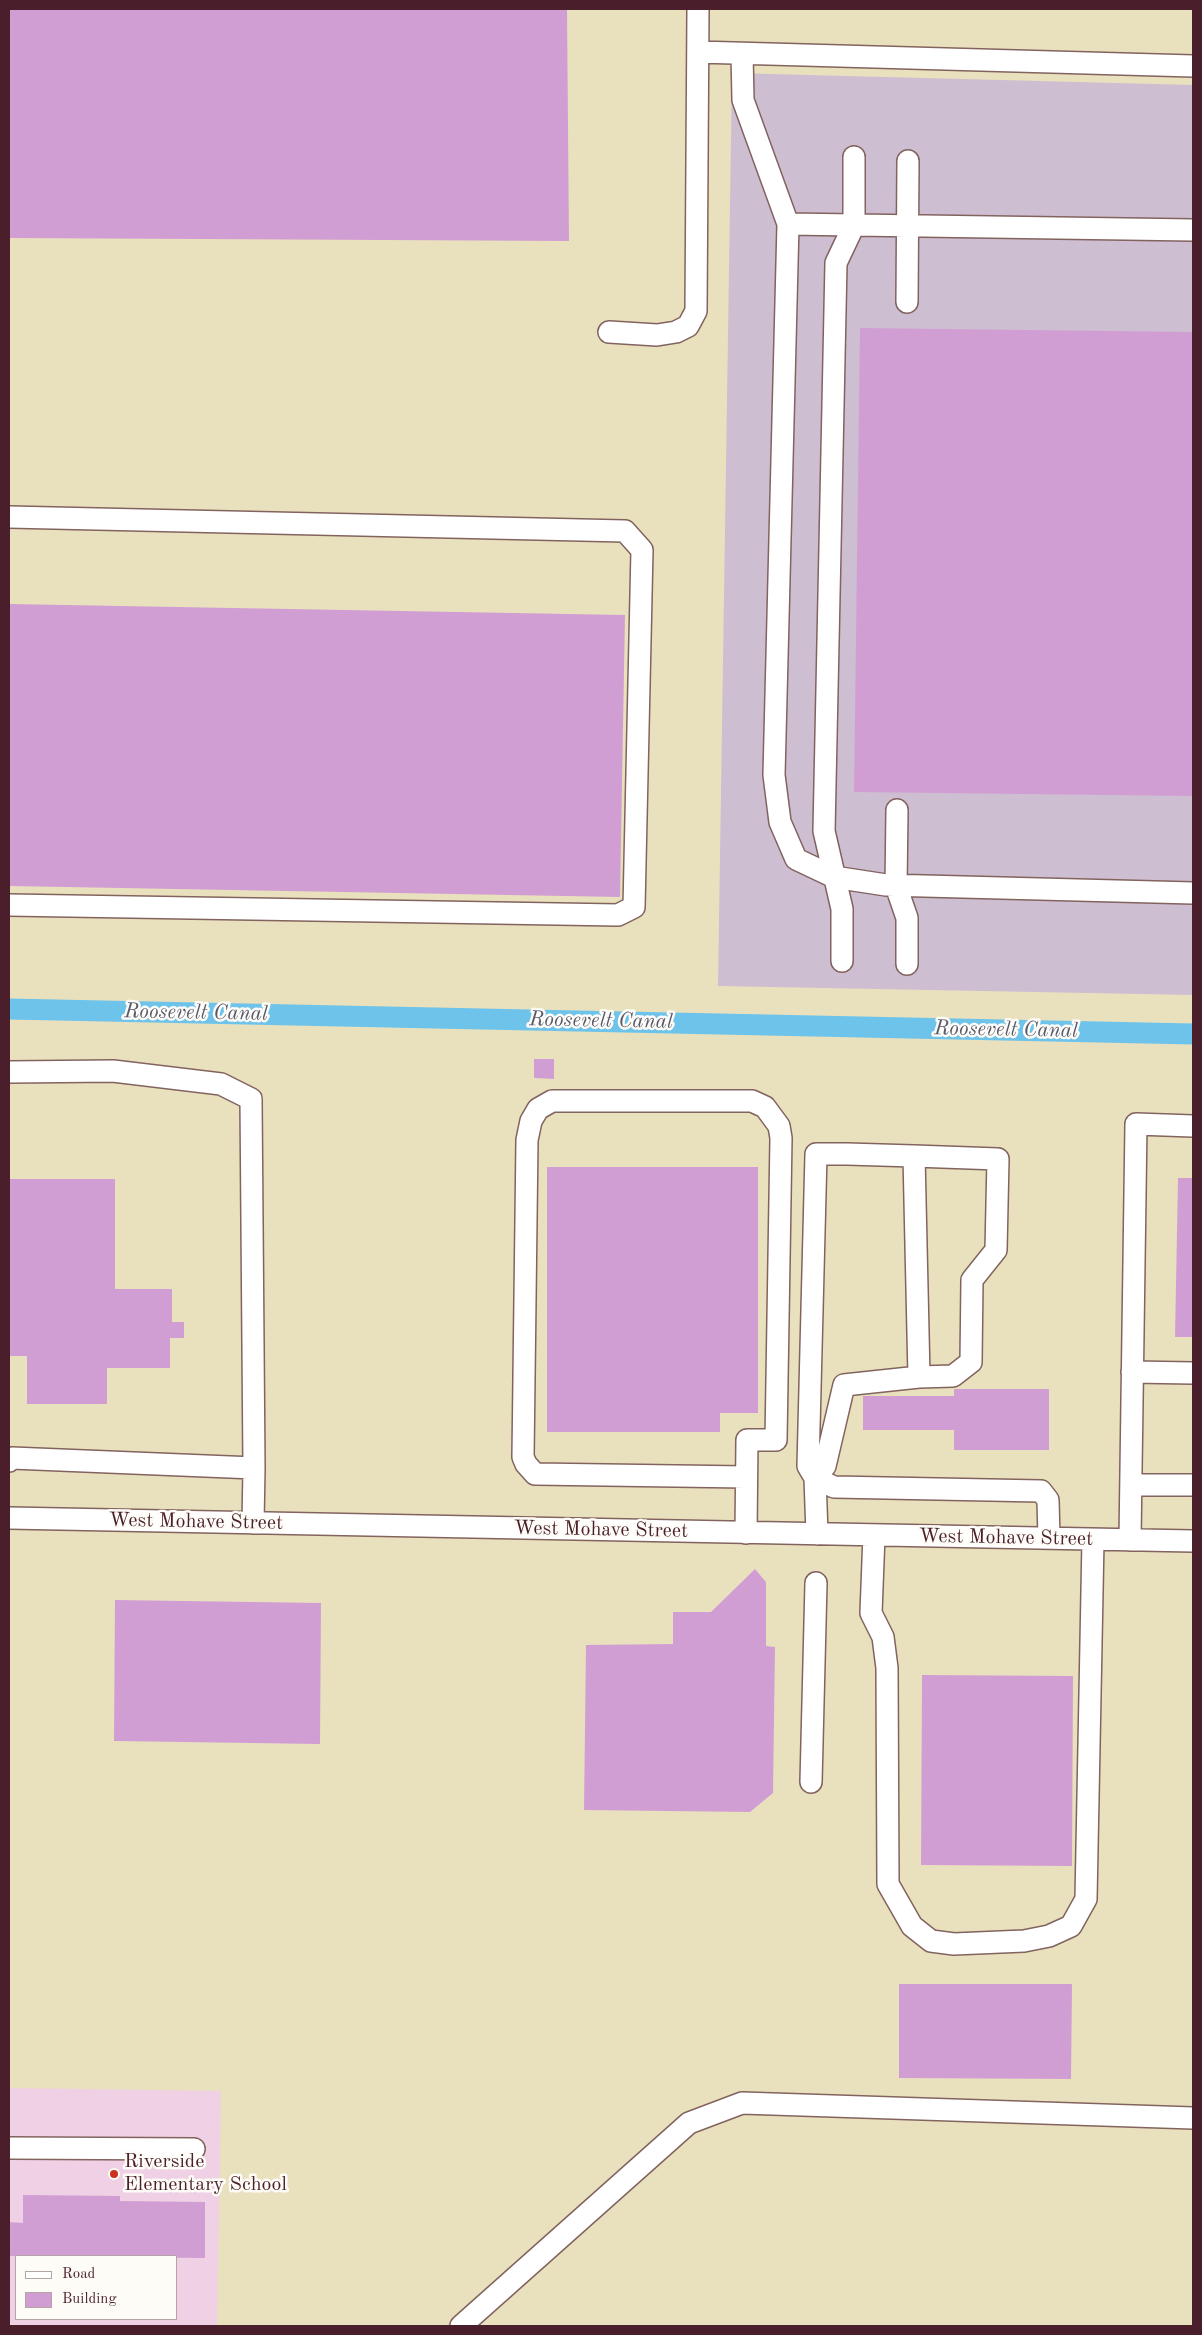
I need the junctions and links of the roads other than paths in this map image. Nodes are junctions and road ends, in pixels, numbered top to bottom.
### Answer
1 (698, 9) edge
2 (698, 52) junction
3 (742, 54) junction
4 (1193, 66) edge
5 (854, 157) dead end
6 (908, 161) dead end
7 (788, 224) junction
8 (854, 225) junction
9 (908, 225) junction
10 (1193, 230) edge
11 (907, 302) dead end
12 (609, 332) dead end
13 (9, 517) edge
14 (897, 810) dead end
15 (834, 877) junction
16 (896, 886) junction
17 (1193, 893) edge
18 (9, 905) edge
19 (842, 961) dead end
20 (907, 964) dead end
21 (9, 1072) edge
22 (1193, 1126) edge
23 (914, 1156) junction
24 (1132, 1372) junction
25 (1193, 1372) edge
26 (919, 1377) junction
27 (9, 1462) edge
28 (746, 1477) junction
29 (254, 1478) junction
30 (816, 1478) junction
31 (1131, 1484) junction
32 (1193, 1484) edge
33 (9, 1518) edge
34 (253, 1523) junction
35 (746, 1533) junction
36 (817, 1534) junction
37 (874, 1535) junction
38 (1048, 1538) junction
39 (1093, 1540) junction
40 (1130, 1540) junction
41 (1193, 1541) edge
42 (816, 1583) dead end
43 (811, 1782) dead end
44 (1193, 2118) edge
45 (9, 2148) edge
46 (194, 2149) dead end
47 (461, 2326) edge

1 - 2 street
2 - 3 street
2 - 12 street
3 - 4 street
3 - 7 street
5 - 8 street
6 - 9 street
7 - 8 street
7 - 15 street
8 - 9 street
8 - 15 street
9 - 10 street
9 - 11 street
13 - 18 street
14 - 16 street
15 - 16 street
15 - 19 street
16 - 17 street
16 - 20 street
21 - 29 street
22 - 24 street
23 - 26 street
23 - 26 street
23 - 30 street
24 - 25 street
24 - 31 street
26 - 30 street
27 - 29 street
28 - 28 street
28 - 35 street
29 - 34 street
30 - 36 street
30 - 38 street
31 - 32 street
31 - 40 street
33 - 34 street, West Mohave Street
34 - 35 street, West Mohave Street
35 - 36 street, West Mohave Street
36 - 37 street, West Mohave Street
37 - 38 street, West Mohave Street
37 - 39 street
38 - 39 street, West Mohave Street
39 - 40 street, West Mohave Street
40 - 41 street, West Mohave Street
42 - 43 street
44 - 47 street
45 - 46 street

